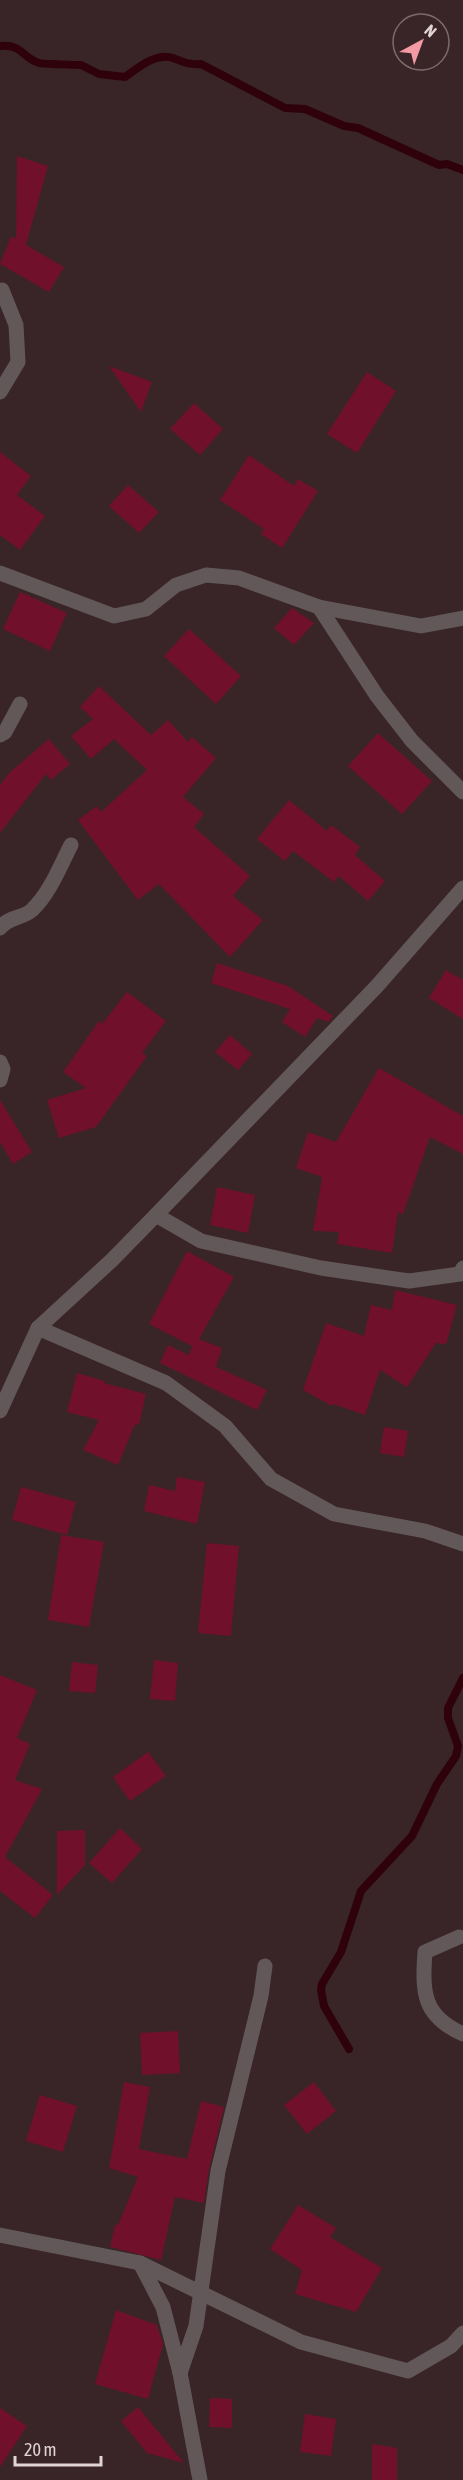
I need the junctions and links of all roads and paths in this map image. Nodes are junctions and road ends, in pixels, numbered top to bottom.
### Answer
1 (2, 290) dead end
2 (0, 392) edge
3 (0, 573) edge
4 (320, 607) junction
5 (463, 618) edge
6 (20, 704) dead end
7 (0, 735) edge
8 (463, 792) edge
9 (71, 845) dead end
10 (463, 888) edge
11 (0, 928) edge
12 (0, 1062) edge
13 (0, 1080) edge
14 (156, 1215) junction
15 (463, 1268) edge
16 (38, 1328) junction
17 (0, 1411) edge
18 (463, 1544) edge
19 (459, 1937) dead end
20 (265, 1966) dead end
21 (463, 2034) edge
22 (0, 2235) edge
23 (140, 2263) junction
24 (203, 2292) junction
25 (463, 2333) edge
26 (180, 2373) junction
27 (200, 2480) edge

1 - 2 street
3 - 4 street
4 - 5 street
4 - 8 street
6 - 7 street
9 - 11 street
10 - 14 street
12 - 13 street
14 - 15 street
14 - 16 street
16 - 17 street
16 - 18 street
19 - 21 street
20 - 24 street
22 - 23 street
23 - 24 street
23 - 26 street
24 - 25 street
24 - 26 street
26 - 27 street

